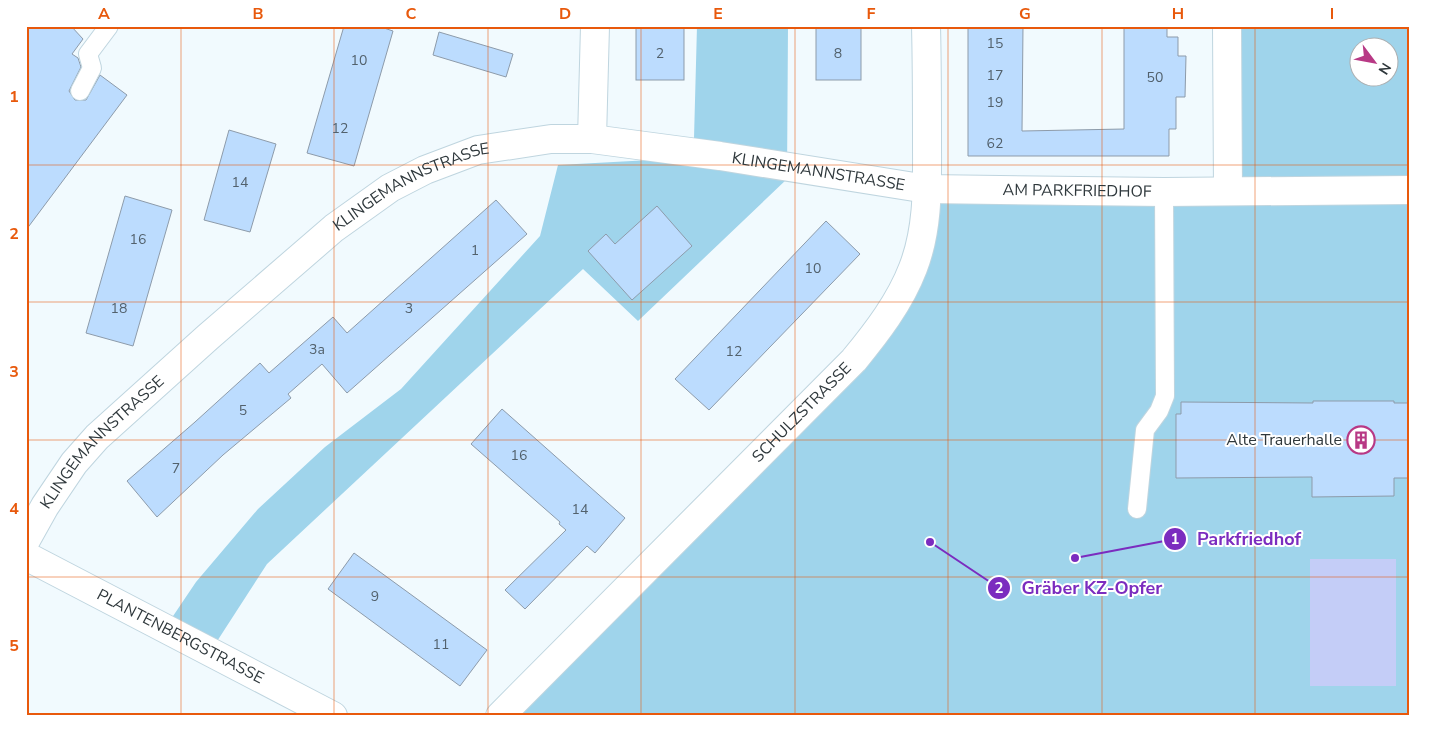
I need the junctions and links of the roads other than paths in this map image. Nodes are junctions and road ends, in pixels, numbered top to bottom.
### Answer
1 (109, 26) edge
2 (595, 26) edge
3 (926, 26) edge
4 (1227, 26) edge
5 (80, 91) dead end
6 (592, 139) junction
7 (927, 189) junction
8 (1410, 190) edge
9 (1228, 191) junction
10 (1164, 192) junction
11 (1137, 509) dead end
12 (26, 540) edge
13 (26, 556) edge
14 (333, 716) edge
15 (500, 716) edge

1 - 5 lane
2 - 6 street
3 - 7 street, SCHULZSTRASSE
4 - 9 street
6 - 7 street, KLINGEMANNSTRASSE
6 - 12 street, KLINGEMANNSTRASSE
7 - 10 street, AM PARKFRIEDHOF
7 - 15 street, SCHULZSTRASSE
8 - 9 street, AM PARKFRIEDHOF
9 - 10 street, AM PARKFRIEDHOF
10 - 11 lane
13 - 14 street, PLANTENBERGSTRASSE

